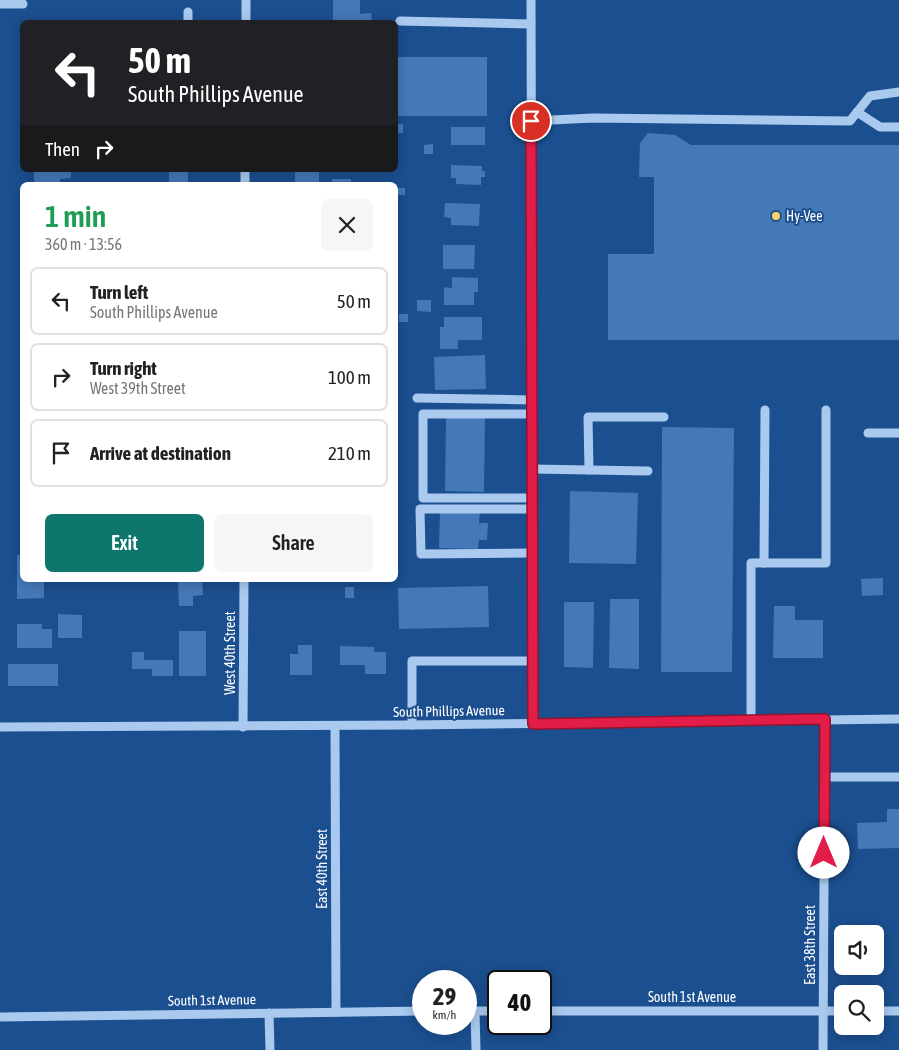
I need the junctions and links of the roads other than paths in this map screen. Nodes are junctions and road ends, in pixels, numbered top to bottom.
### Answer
1 (246, 0) edge
2 (531, 0) edge
3 (0, 4) edge
4 (23, 4) dead end
5 (188, 12) dead end
6 (188, 20) edge
7 (246, 20) edge
8 (400, 21) dead end
9 (531, 24) junction
10 (899, 92) edge
11 (857, 112) junction
12 (531, 121) junction
13 (899, 127) edge
14 (416, 398) dead end
15 (532, 400) junction
16 (765, 410) dead end
17 (826, 410) dead end
18 (532, 414) junction
19 (664, 417) dead end
20 (868, 433) dead end
21 (899, 433) edge
22 (532, 470) junction
23 (588, 470) junction
24 (648, 471) dead end
25 (532, 498) junction
26 (532, 508) junction
27 (532, 553) junction
28 (764, 563) junction
29 (244, 582) edge
30 (533, 661) junction
31 (825, 719) junction
32 (899, 719) edge
33 (751, 720) junction
34 (533, 724) junction
35 (412, 725) junction
36 (243, 726) junction
37 (335, 726) junction
38 (0, 727) edge
39 (824, 777) junction
40 (899, 777) edge
41 (412, 1011) edge
42 (552, 1011) edge
43 (823, 1011) junction
44 (834, 1011) edge
45 (884, 1011) edge
46 (899, 1011) edge
47 (336, 1012) junction
48 (269, 1013) junction
49 (0, 1017) edge
50 (474, 1035) edge
51 (270, 1050) edge
52 (476, 1050) edge
53 (823, 1050) edge

1 - 7 street
2 - 9 street
3 - 4 street
5 - 6 street
8 - 9 street
9 - 12 street
10 - 11 street
11 - 12 street
11 - 13 street
12 - 15 street
14 - 15 street
15 - 18 street
16 - 28 street
17 - 28 street
18 - 22 street
18 - 25 street
19 - 23 street
20 - 21 street
22 - 23 street
22 - 25 street
23 - 24 street
25 - 26 street
26 - 27 street
26 - 27 street
27 - 30 street
28 - 33 street
29 - 36 street, West 40th Street
30 - 34 street
30 - 35 street
31 - 32 street, South Phillips Avenue
31 - 33 street, South Phillips Avenue
31 - 39 street, East 38th Street
33 - 34 street, South Phillips Avenue
34 - 35 street, South Phillips Avenue
35 - 37 street, South Phillips Avenue
36 - 37 street, South Phillips Avenue
36 - 38 street, South Phillips Avenue
37 - 47 street, East 40th Street
39 - 40 street
39 - 43 street, East 38th Street
41 - 47 street, South 1st Avenue
42 - 43 street, South 1st Avenue
43 - 44 street, South 1st Avenue
43 - 53 street, East 38th Street
45 - 46 street
47 - 48 street, South 1st Avenue
48 - 49 street, South 1st Avenue
48 - 51 street
50 - 52 street

